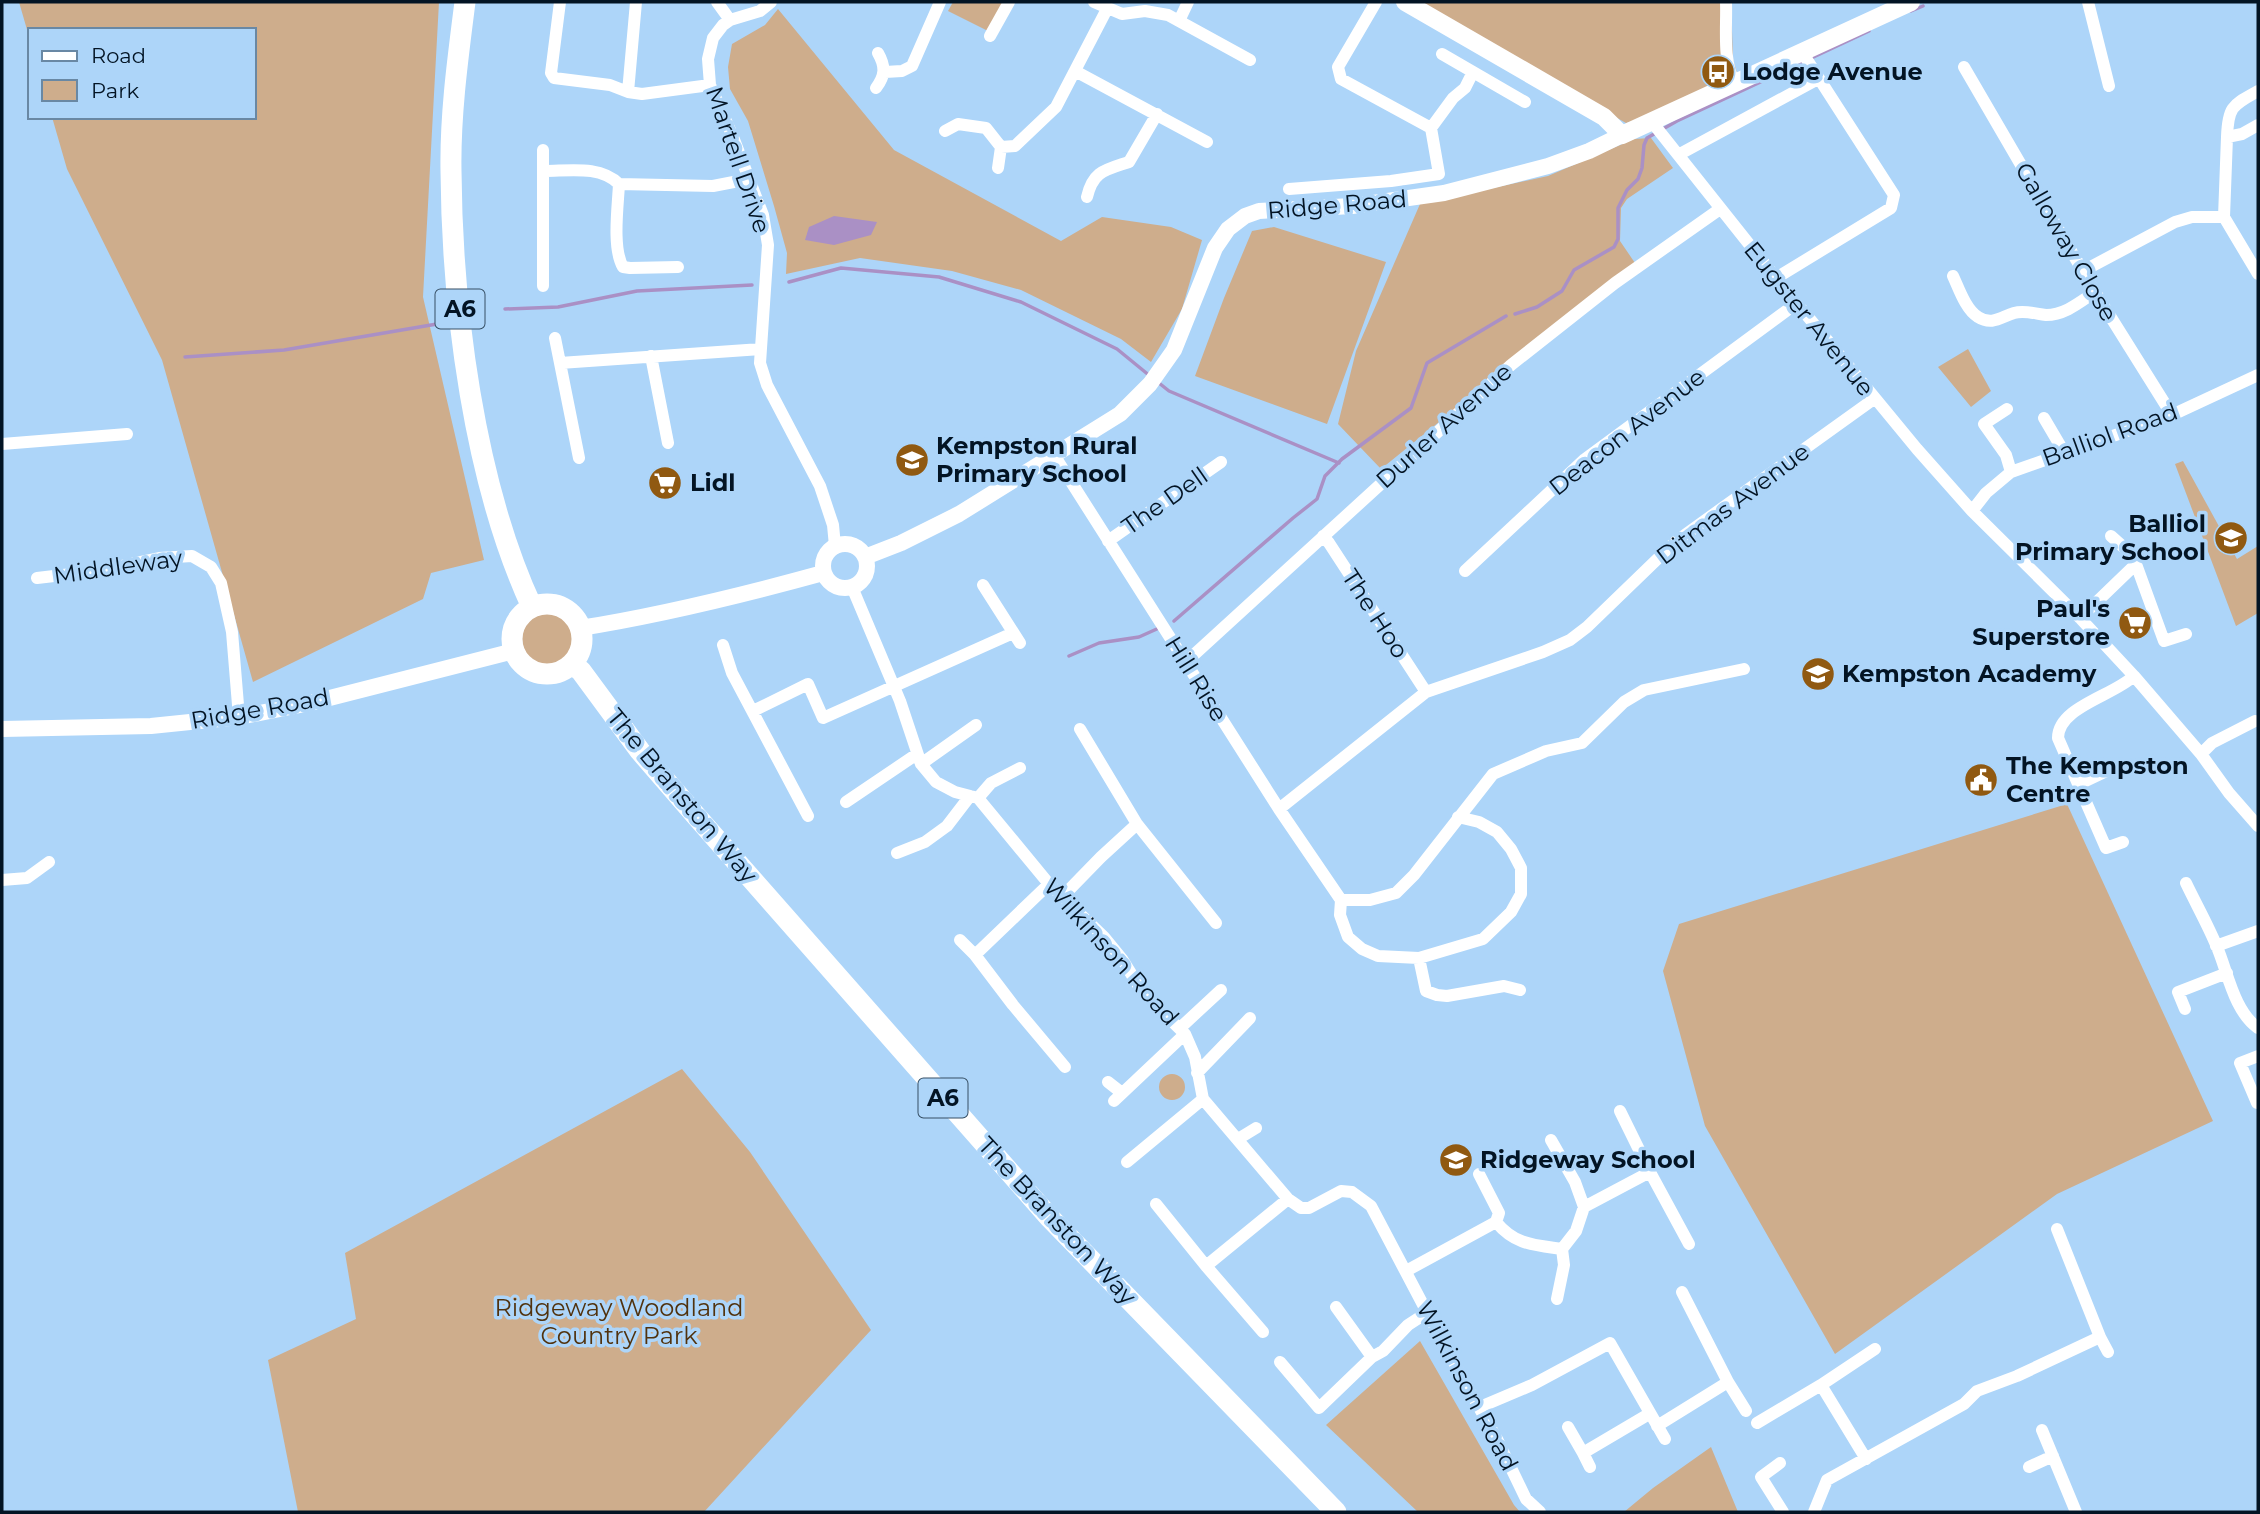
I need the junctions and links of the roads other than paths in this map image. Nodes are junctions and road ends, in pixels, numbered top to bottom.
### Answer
1 (464, 2) edge
2 (559, 2) edge
3 (636, 2) edge
4 (717, 2) edge
5 (771, 2) edge
6 (1009, 2) edge
7 (1094, 2) edge
8 (1188, 2) edge
9 (1376, 2) edge
10 (1405, 2) edge
11 (1726, 2) edge
12 (1911, 2) edge
13 (2088, 2) edge
14 (936, 3) edge
15 (1107, 9) junction
16 (730, 20) junction
17 (1179, 21) junction
18 (990, 36) dead end
19 (878, 53) dead end
20 (1442, 54) dead end
21 (1805, 58) junction
22 (1250, 60) dead end
23 (1964, 67) dead end
24 (1074, 71) junction
25 (885, 72) junction
26 (1474, 72) junction
27 (1818, 79) junction
28 (1735, 83) junction
29 (710, 85) junction
30 (2109, 86) dead end
31 (876, 88) dead end
32 (2258, 91) edge
33 (628, 92) junction
34 (1525, 102) dead end
35 (1157, 114) junction
36 (2258, 125) edge
37 (1431, 128) junction
38 (1646, 130) junction
39 (945, 131) dead end
40 (2227, 137) junction
41 (1207, 142) dead end
42 (1000, 148) junction
43 (542, 150) dead end
44 (1678, 155) junction
45 (998, 168) dead end
46 (544, 171) junction
47 (750, 179) junction
48 (620, 184) junction
49 (1289, 189) dead end
50 (1087, 197) dead end
51 (1720, 209) junction
52 (2224, 217) junction
53 (678, 267) dead end
54 (2083, 271) junction
55 (2258, 274) edge
56 (1953, 276) dead end
57 (1776, 278) junction
58 (543, 286) dead end
59 (2095, 292) junction
60 (1797, 303) junction
61 (555, 338) dead end
62 (761, 349) junction
63 (650, 356) junction
64 (560, 363) junction
65 (2258, 375) edge
66 (1874, 399) junction
67 (2007, 409) dead end
68 (2172, 415) junction
69 (2044, 418) dead end
70 (127, 435) dead end
71 (668, 443) dead end
72 (2, 444) edge
73 (2064, 452) junction
74 (1054, 455) junction
75 (579, 458) dead end
76 (1221, 462) dead end
77 (2011, 471) junction
78 (1972, 511) junction
79 (1323, 536) junction
80 (2111, 536) dead end
81 (1108, 541) junction
82 (835, 546) junction
83 (865, 557) junction
84 (2136, 564) junction
85 (1465, 571) dead end
86 (823, 573) junction
87 (37, 578) dead end
88 (983, 585) dead end
89 (852, 587) junction
90 (532, 607) junction
91 (2080, 618) junction
92 (580, 628) junction
93 (2186, 634) dead end
94 (723, 645) dead end
95 (514, 651) junction
96 (1186, 662) junction
97 (572, 664) junction
98 (1744, 669) dead end
99 (2134, 676) junction
100 (893, 687) junction
101 (1426, 692) junction
102 (753, 711) junction
103 (239, 717) junction
104 (2255, 722) dead end
105 (976, 725) dead end
106 (2, 729) edge
107 (1080, 729) dead end
108 (2202, 754) junction
109 (919, 759) junction
110 (2119, 765) dead end
111 (1020, 768) dead end
112 (2079, 784) junction
113 (974, 797) junction
114 (846, 802) dead end
115 (1279, 809) junction
116 (808, 816) dead end
117 (1458, 817) junction
118 (1137, 824) junction
119 (2258, 826) edge
120 (2123, 842) dead end
121 (897, 853) dead end
122 (49, 862) dead end
123 (2, 880) edge
124 (2186, 883) dead end
125 (1049, 884) junction
126 (1063, 896) junction
127 (1341, 900) junction
128 (1216, 923) dead end
129 (2258, 931) edge
130 (960, 940) dead end
131 (2216, 946) junction
132 (975, 955) junction
133 (1419, 958) junction
134 (2227, 973) junction
135 (1221, 990) dead end
136 (1520, 990) dead end
137 (2185, 1009) dead end
138 (1251, 1018) dead end
139 (2258, 1028) edge
140 (1182, 1031) junction
141 (2258, 1056) edge
142 (1065, 1067) dead end
143 (1197, 1073) junction
144 (1108, 1082) dead end
145 (1203, 1099) junction
146 (2257, 1104) edge
147 (1620, 1111) dead end
148 (1256, 1128) dead end
149 (1238, 1139) junction
150 (1551, 1140) dead end
151 (1127, 1162) dead end
152 (1650, 1172) junction
153 (1479, 1174) dead end
154 (1288, 1199) junction
155 (1156, 1203) dead end
156 (1584, 1207) junction
157 (1496, 1222) junction
158 (2057, 1229) dead end
159 (1689, 1244) dead end
160 (1562, 1249) junction
161 (1206, 1266) junction
162 (1406, 1271) junction
163 (1682, 1292) dead end
164 (1558, 1299) dead end
165 (1336, 1307) dead end
166 (1428, 1312) junction
167 (1263, 1332) dead end
168 (2100, 1338) junction
169 (1875, 1349) dead end
170 (2108, 1353) dead end
171 (1372, 1357) junction
172 (1280, 1362) dead end
173 (1728, 1382) junction
174 (1821, 1385) junction
175 (1480, 1407) junction
176 (1746, 1411) dead end
177 (1649, 1414) junction
178 (1757, 1423) dead end
179 (1657, 1426) junction
180 (1568, 1427) dead end
181 (2042, 1430) dead end
182 (1665, 1439) dead end
183 (1583, 1453) junction
184 (2053, 1456) junction
185 (1866, 1459) junction
186 (1780, 1463) dead end
187 (1590, 1467) dead end
188 (2029, 1467) dead end
189 (1336, 1512) edge
190 (1541, 1512) edge
191 (1783, 1512) edge
192 (1814, 1512) edge
193 (2076, 1512) edge

1 - 90 highway, A6
2 - 33 street
3 - 33 street
4 - 16 street
5 - 16 street
6 - 18 street
7 - 15 street
8 - 17 street
9 - 37 street
10 - 38 main road
11 - 28 street
12 - 21 main road
13 - 30 street
14 - 25 street
15 - 17 street
15 - 24 street
16 - 29 street, Martell Drive
17 - 22 street
19 - 25 street
20 - 26 street
21 - 27 street
21 - 28 main road
23 - 54 street, Galloway Close
24 - 35 street
24 - 42 street
25 - 31 street
26 - 34 street
26 - 37 street
27 - 44 street
27 - 57 street
28 - 38 main road
29 - 33 street
29 - 47 street, Martell Drive
32 - 40 street
35 - 41 street
35 - 50 street
36 - 40 street
37 - 49 street
38 - 44 street, Eugster Avenue
38 - 74 street, Ridge Road
39 - 42 street
40 - 52 street
42 - 45 street
43 - 46 street
44 - 51 street, Eugster Avenue
46 - 48 street
46 - 58 street
47 - 48 street
47 - 62 street, Martell Drive
48 - 53 street
51 - 57 street, Eugster Avenue
51 - 79 street, Durler Avenue
52 - 54 street
52 - 55 street
54 - 59 street, Galloway Close
56 - 59 street
57 - 60 street, Eugster Avenue
59 - 68 street, Galloway Close
60 - 66 street, Eugster Avenue
60 - 85 street, Deacon Avenue
61 - 64 street
62 - 63 street
62 - 82 street, Martell Drive
63 - 64 street
63 - 71 street
64 - 75 street
65 - 68 street, Balliol Road
66 - 78 street, Eugster Avenue
66 - 101 street, Ditmas Avenue
67 - 77 street
68 - 73 street, Balliol Road
69 - 73 street
70 - 72 street
73 - 77 street, Balliol Road
74 - 81 street, Hill Rise
74 - 83 street, Ridge Road
76 - 81 street, The Dell
77 - 78 street, Balliol Road
78 - 91 street, Eugster Avenue
79 - 96 street, Durler Avenue
79 - 101 street, The Hoo
80 - 84 street
81 - 96 street, Hill Rise
82 - 83 street
82 - 86 street
83 - 89 street
84 - 91 street
84 - 93 street
86 - 89 street
86 - 92 street
87 - 103 street, Middleway
88 - 100 street
89 - 100 street, Wilkinson Road
90 - 92 highway
90 - 95 highway
91 - 99 street, Eugster Avenue
92 - 97 highway
94 - 102 street
95 - 97 highway
95 - 103 street, Ridge Road
96 - 115 street, Hill Rise
97 - 189 highway, The Branston Way / A6
98 - 117 street
99 - 108 street, Eugster Avenue
99 - 112 street
100 - 102 street
100 - 109 street, Wilkinson Road
101 - 115 street, Ditmas Avenue
102 - 116 street
103 - 106 street, Ridge Road
104 - 108 street
105 - 109 street
107 - 118 street
108 - 119 street, Eugster Avenue
109 - 113 street, Wilkinson Road
109 - 114 street
110 - 112 street
111 - 113 street
112 - 120 street
113 - 121 street
113 - 125 street, Wilkinson Road
115 - 127 street, Hill Rise
117 - 127 street
117 - 133 street
118 - 126 street
118 - 128 street
122 - 123 street
124 - 131 street
125 - 126 street, Wilkinson Road
125 - 132 street
126 - 140 street, Wilkinson Road
127 - 133 street
129 - 131 street
130 - 132 street
131 - 134 street
132 - 142 street
133 - 136 street
134 - 137 street
134 - 139 street
135 - 140 street
138 - 143 street
140 - 143 street, Wilkinson Road
140 - 144 street
141 - 146 street
143 - 145 street, Wilkinson Road
145 - 149 street, Wilkinson Road
145 - 151 street
147 - 152 street
148 - 149 street
149 - 154 street, Wilkinson Road
150 - 156 street
152 - 156 street
152 - 159 street
153 - 157 street
154 - 161 street
154 - 162 street, Wilkinson Road
155 - 161 street
156 - 160 street
157 - 160 street
157 - 162 street
158 - 168 street
160 - 164 street
161 - 167 street
162 - 166 street, Wilkinson Road
163 - 173 street
165 - 171 street
166 - 171 street
166 - 175 street, Wilkinson Road
168 - 170 street
168 - 185 street
169 - 174 street
171 - 172 street
173 - 176 street
173 - 179 street
174 - 178 street
174 - 185 street
175 - 177 street
175 - 190 street, Wilkinson Road
177 - 179 street
177 - 183 street
179 - 182 street
180 - 183 street
181 - 184 street
183 - 187 street
184 - 188 street
184 - 193 street
185 - 192 street
186 - 191 street

